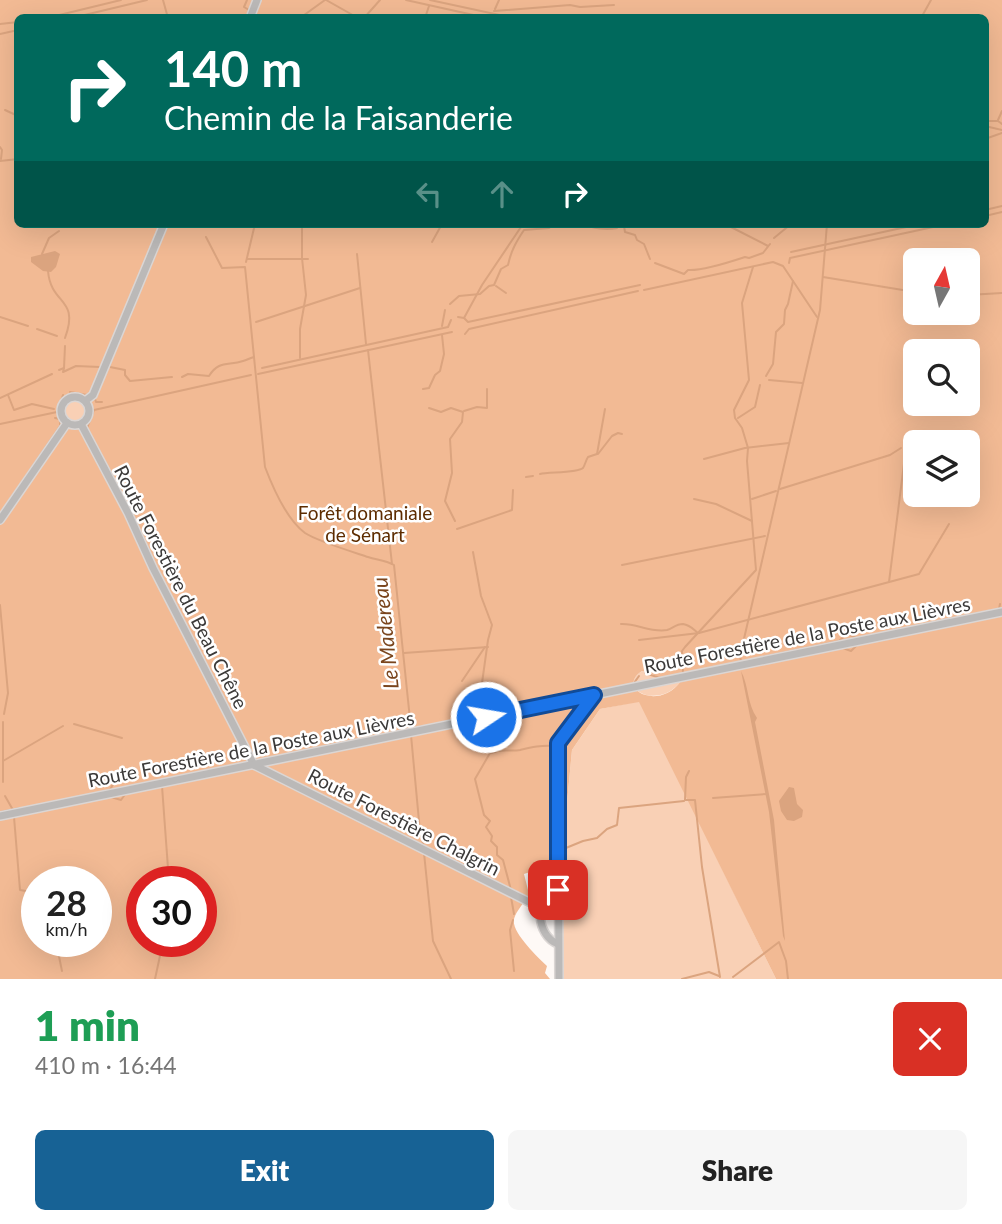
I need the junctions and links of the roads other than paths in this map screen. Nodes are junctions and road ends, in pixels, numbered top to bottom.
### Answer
1 (162, 228) edge
2 (85, 401) junction
3 (67, 423) junction
4 (81, 424) junction
5 (0, 520) edge
6 (1002, 612) edge
7 (594, 695) junction
8 (254, 765) junction
9 (0, 816) edge
10 (558, 890) junction
11 (541, 908) junction
12 (558, 944) junction
13 (559, 979) edge

1 - 2 street
2 - 3 street
2 - 4 street
3 - 4 street
3 - 5 street
4 - 8 street, Route Forestière du Beau Chêne
6 - 7 street, Route Forestière de la Poste aux Lièvres
7 - 8 street, Route Forestière de la Poste aux Lièvres
7 - 10 street
8 - 9 street, Route Forestière de la Poste aux Lièvres
8 - 11 street, Route Forestière Chalgrin
10 - 11 street
10 - 12 street
11 - 12 street
12 - 13 street

